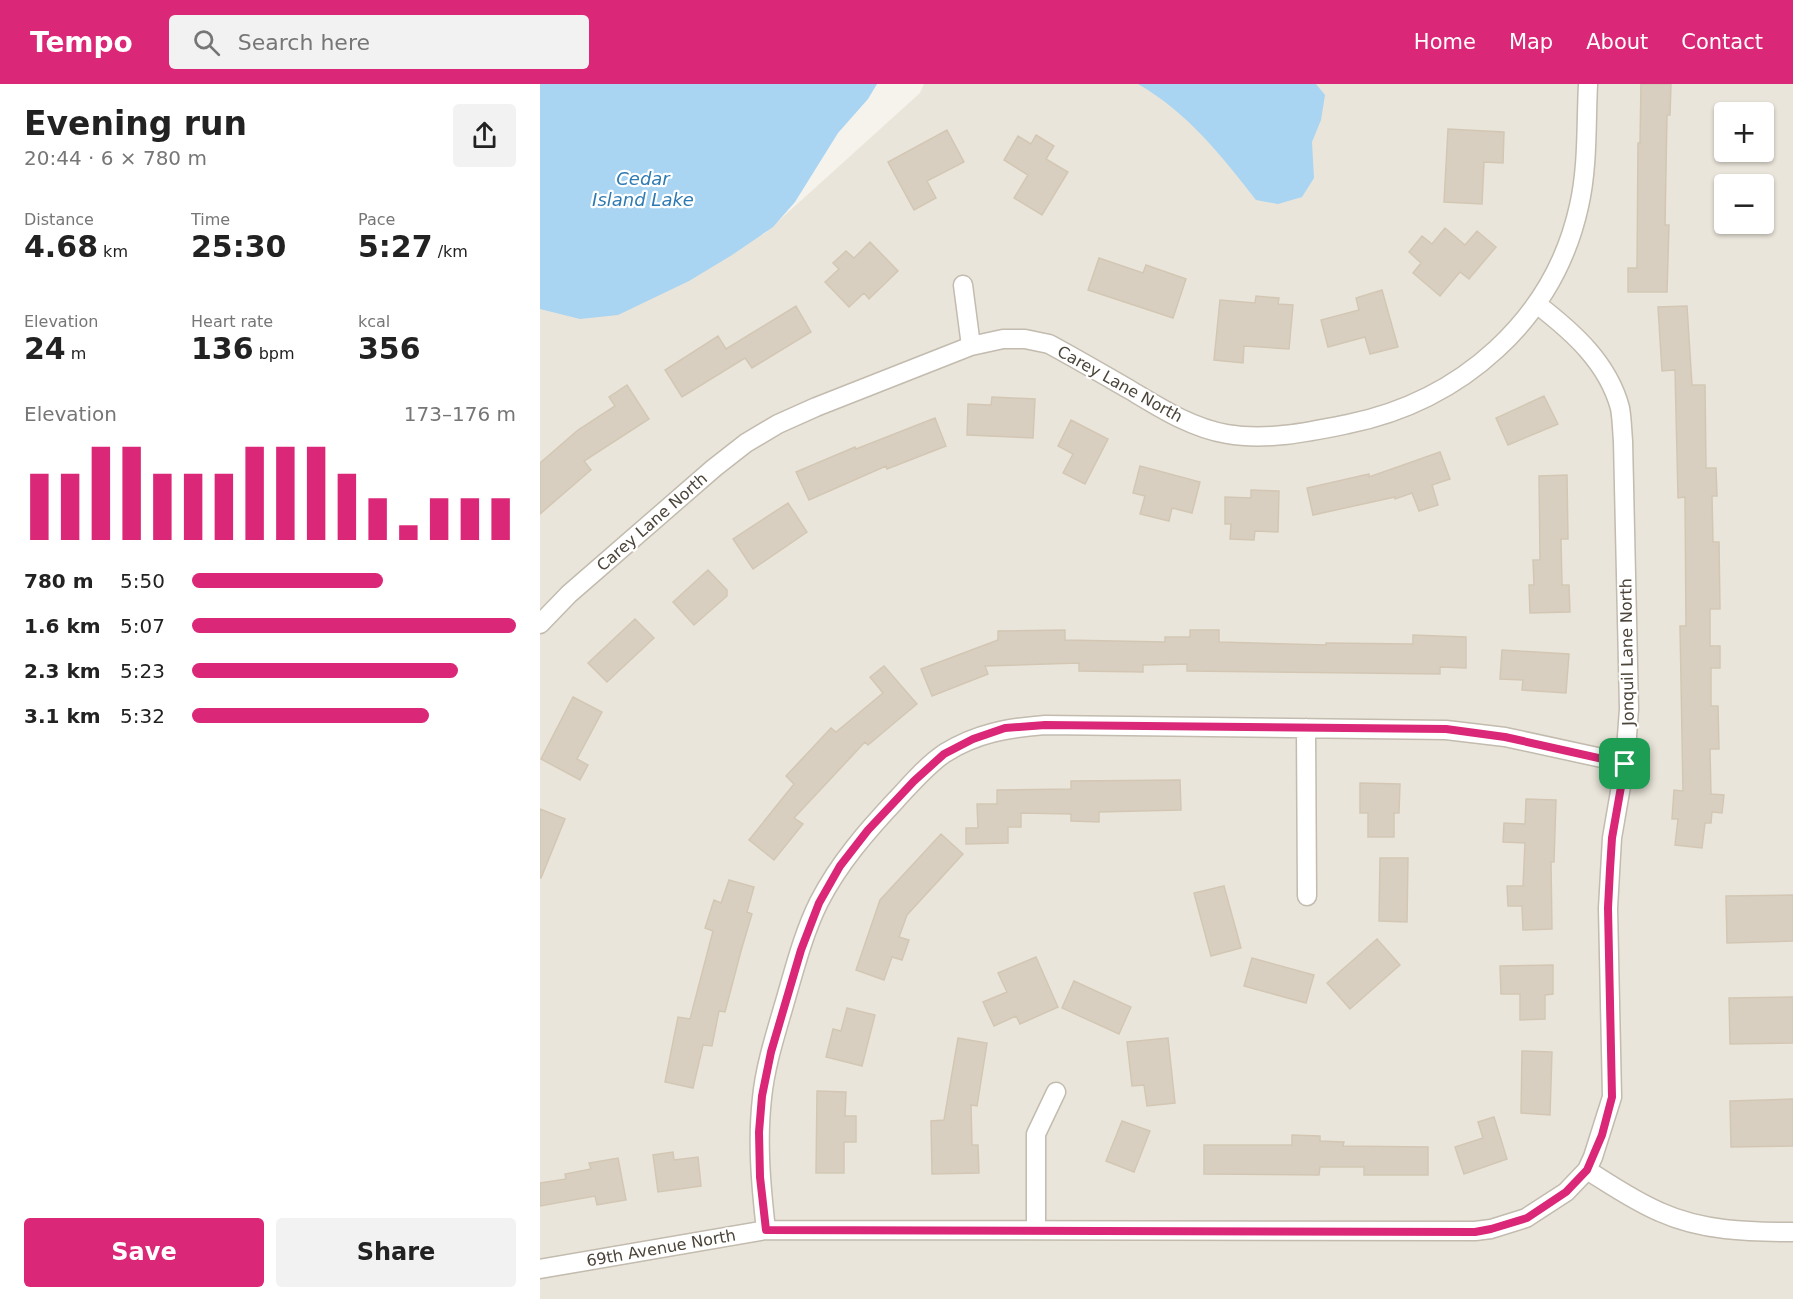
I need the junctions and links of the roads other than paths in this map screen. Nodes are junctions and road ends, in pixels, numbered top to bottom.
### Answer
1 (1588, 84) edge
2 (963, 285) dead end
3 (1538, 305) junction
4 (971, 346) junction
5 (540, 624) edge
6 (1306, 728) junction
7 (1625, 764) junction
8 (1306, 896) dead end
9 (1056, 1092) dead end
10 (1587, 1170) junction
11 (1036, 1229) junction
12 (766, 1230) junction
13 (1793, 1232) edge
14 (540, 1269) edge

1 - 3 street, Carey Lane North
2 - 4 street
3 - 4 street, Carey Lane North
3 - 7 street, Jonquil Lane North
4 - 5 street, Carey Lane North
6 - 7 street
6 - 8 street
6 - 12 street
7 - 10 street, Jonquil Lane North
9 - 11 street
10 - 11 street, 69th Avenue North
10 - 13 street
11 - 12 street, 69th Avenue North
12 - 14 street, 69th Avenue North

